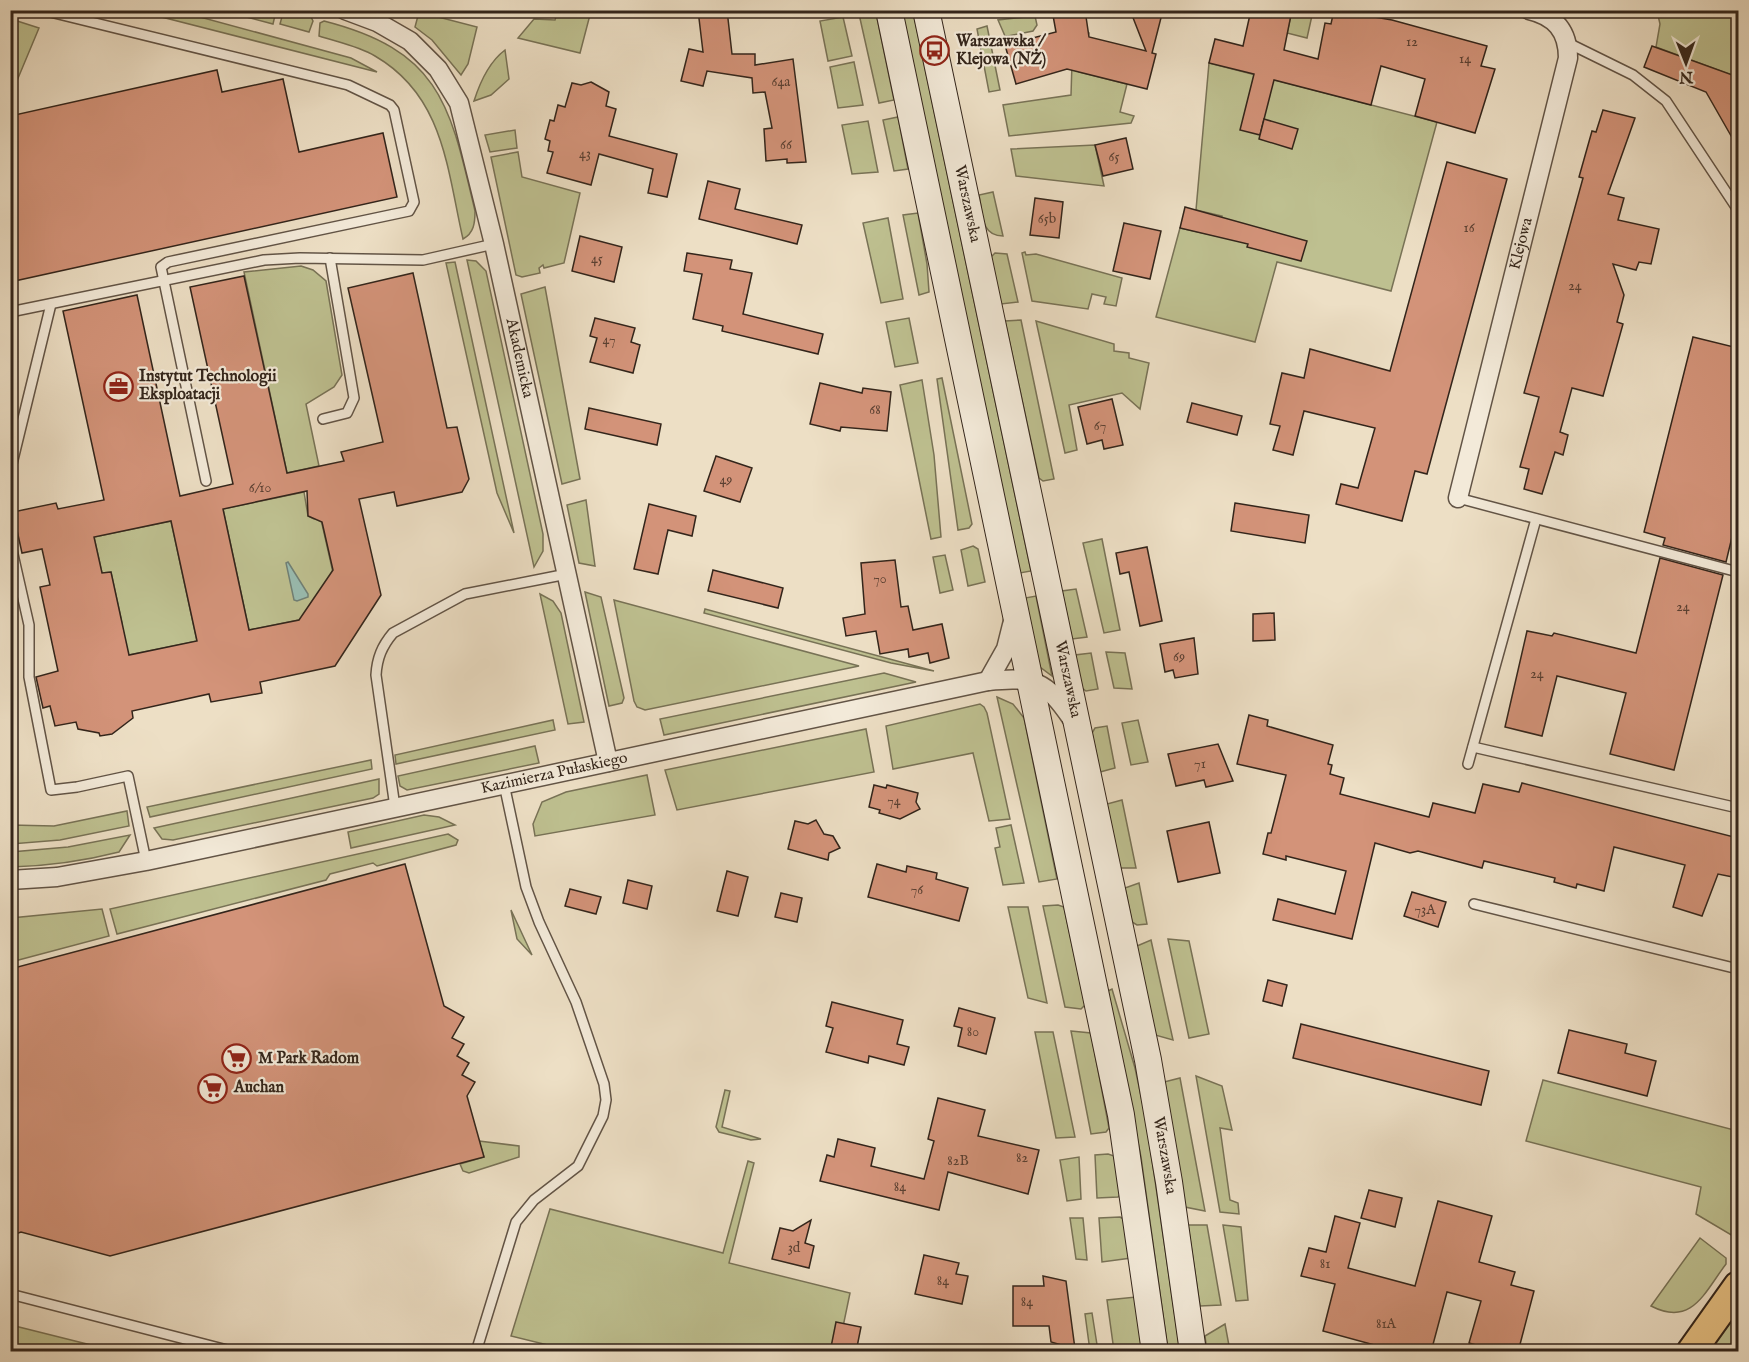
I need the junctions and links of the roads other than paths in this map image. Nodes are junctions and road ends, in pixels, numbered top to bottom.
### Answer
1 (42, 10) edge
2 (345, 10) edge
3 (889, 10) edge
4 (926, 10) edge
5 (1529, 10) edge
6 (1568, 43) junction
7 (1738, 210) edge
8 (494, 244) junction
9 (330, 258) junction
10 (164, 281) junction
11 (51, 304) junction
12 (10, 312) edge
13 (323, 419) dead end
14 (10, 472) edge
15 (206, 481) dead end
16 (1458, 498) joint
17 (1536, 519) junction
18 (10, 542) edge
19 (1738, 572) edge
20 (567, 574) junction
21 (1016, 612) junction
22 (1030, 680) junction
23 (988, 681) junction
24 (1077, 726) junction
25 (1473, 747) junction
26 (608, 762) junction
27 (1468, 764) dead end
28 (504, 784) junction
29 (395, 807) junction
30 (1738, 808) edge
31 (146, 861) junction
32 (10, 880) edge
33 (1474, 904) dead end
34 (1738, 969) edge
35 (1738, 1286) edge
36 (10, 1294) edge
37 (235, 1352) edge
38 (476, 1352) edge
39 (1155, 1352) edge
40 (1193, 1352) edge
41 (1691, 1352) edge

1 - 10 lane
2 - 8 street, Akademicka
3 - 21 main road
4 - 24 main road, Warszawska
5 - 6 street
6 - 7 lane
6 - 16 street, Klejowa
8 - 9 lane
8 - 20 street, Akademicka
9 - 10 lane
9 - 13 lane
10 - 11 lane
10 - 15 lane
11 - 12 lane
11 - 14 lane
16 - 17 lane
17 - 19 lane
17 - 25 lane
18 - 31 lane
20 - 26 street, Akademicka
20 - 29 lane
21 - 22 main road
21 - 23 street
22 - 23 street, Kazimierza Pułaskiego
22 - 24 street
22 - 39 main road
23 - 26 street, Kazimierza Pułaskiego
24 - 40 main road, Warszawska
25 - 27 lane
25 - 30 lane
26 - 28 street, Kazimierza Pułaskiego
28 - 29 street, Kazimierza Pułaskiego
28 - 38 lane
29 - 31 street, Kazimierza Pułaskiego
31 - 32 street, Kazimierza Pułaskiego
33 - 34 lane
35 - 41 main road
36 - 37 lane

